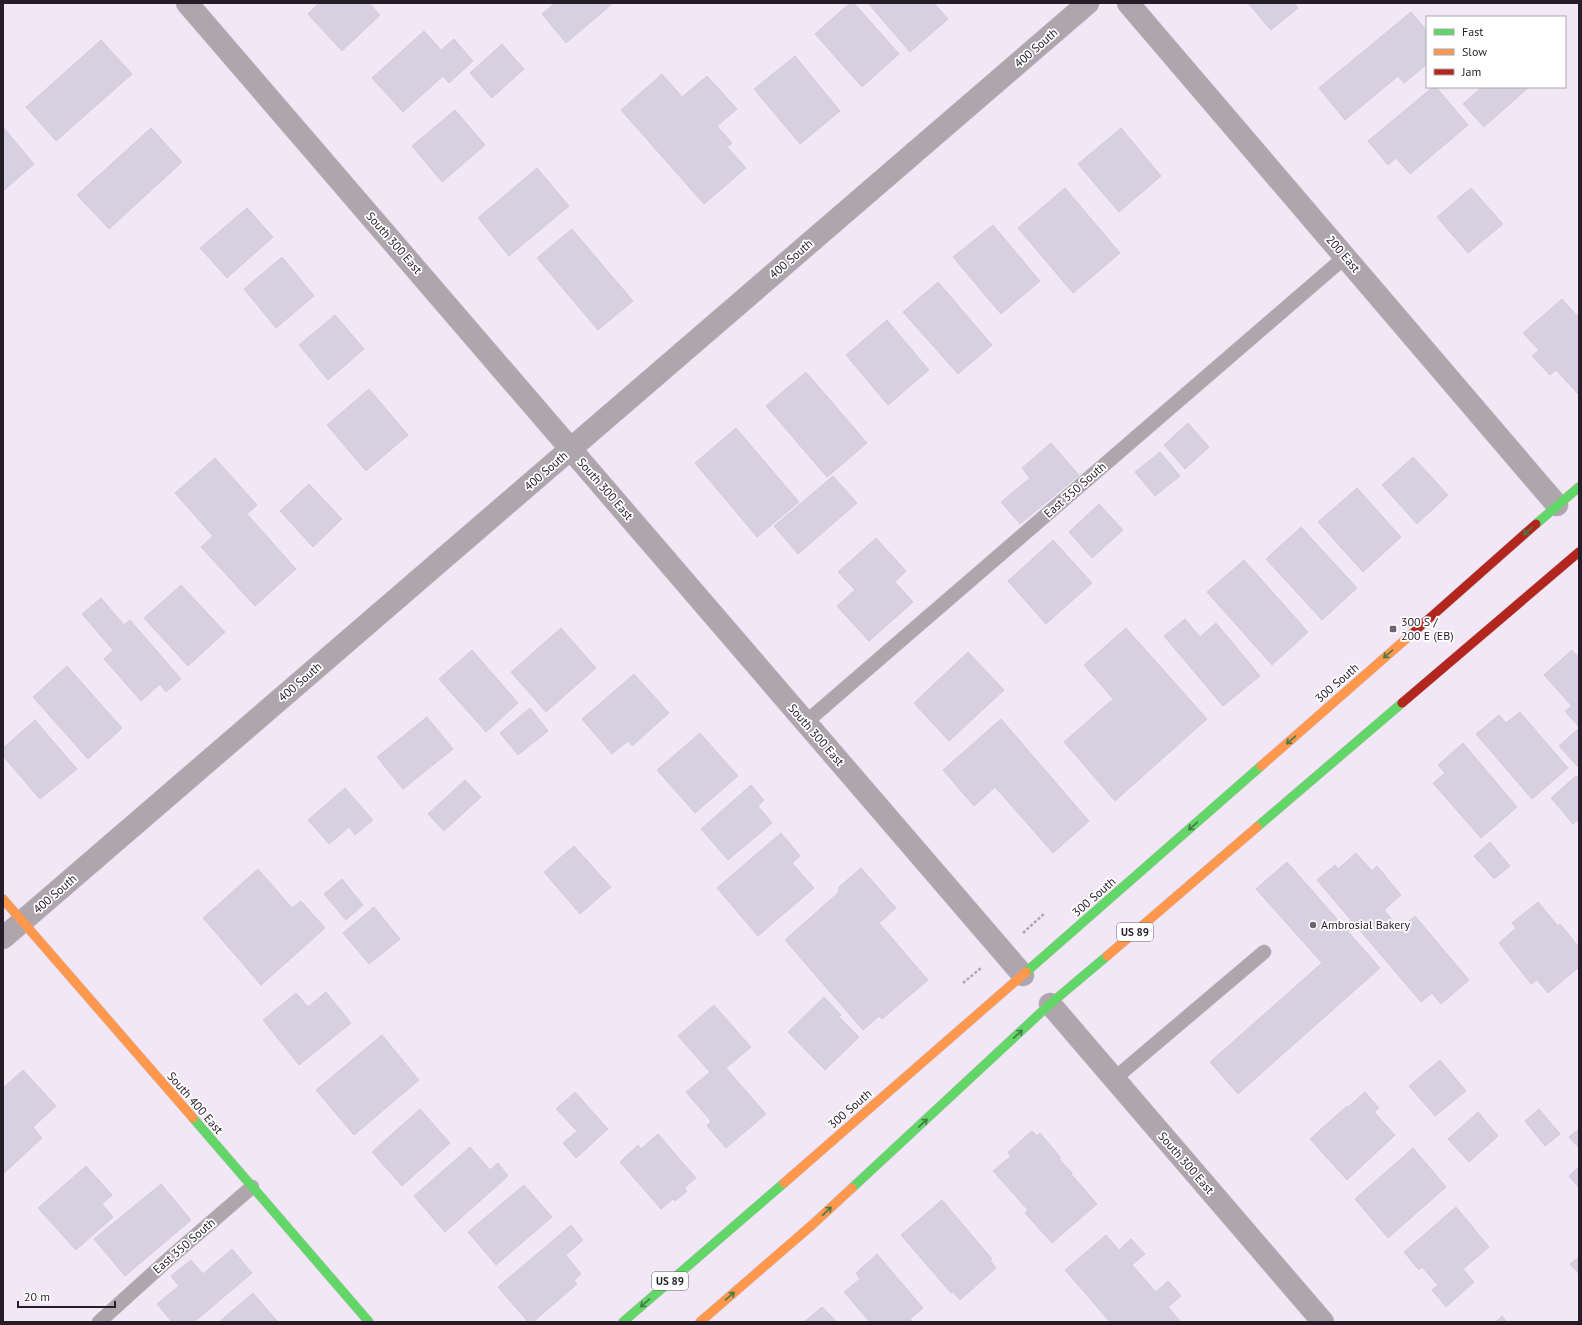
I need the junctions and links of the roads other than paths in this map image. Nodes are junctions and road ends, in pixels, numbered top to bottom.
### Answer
1 (187, 3) edge
2 (1088, 3) edge
3 (1128, 3) edge
4 (1345, 257) junction
5 (571, 450) junction
6 (1579, 487) edge
7 (1557, 505) junction
8 (1579, 552) edge
9 (805, 722) junction
10 (3, 899) edge
11 (22, 921) junction
12 (3, 938) edge
13 (1264, 952) dead end
14 (1023, 975) junction
15 (1050, 1004) junction
16 (1114, 1079) junction
17 (252, 1188) junction
18 (99, 1322) edge
19 (369, 1322) edge
20 (623, 1322) edge
21 (700, 1322) edge
22 (1322, 1322) edge

1 - 5 street, South 300 East
2 - 5 street, 400 South
3 - 4 street, 200 East
4 - 7 street, 200 East
4 - 9 lane, East 350 South
5 - 9 street, South 300 East
5 - 11 street, 400 South
6 - 7 main road, 300 South / US 89
7 -> 14 main road, 300 South / US 89
8 - 15 main road, US 89
9 - 14 street, South 300 East
10 - 11 main road, South 400 East
11 - 12 street, 400 South
11 - 17 main road, South 400 East
13 - 16 lane
14 -> 20 main road, 300 South / US 89
15 - 16 street, South 300 East
21 -> 15 main road, US 89
16 - 22 street, South 300 East
17 - 18 lane, East 350 South
17 - 19 main road, South 400 East

